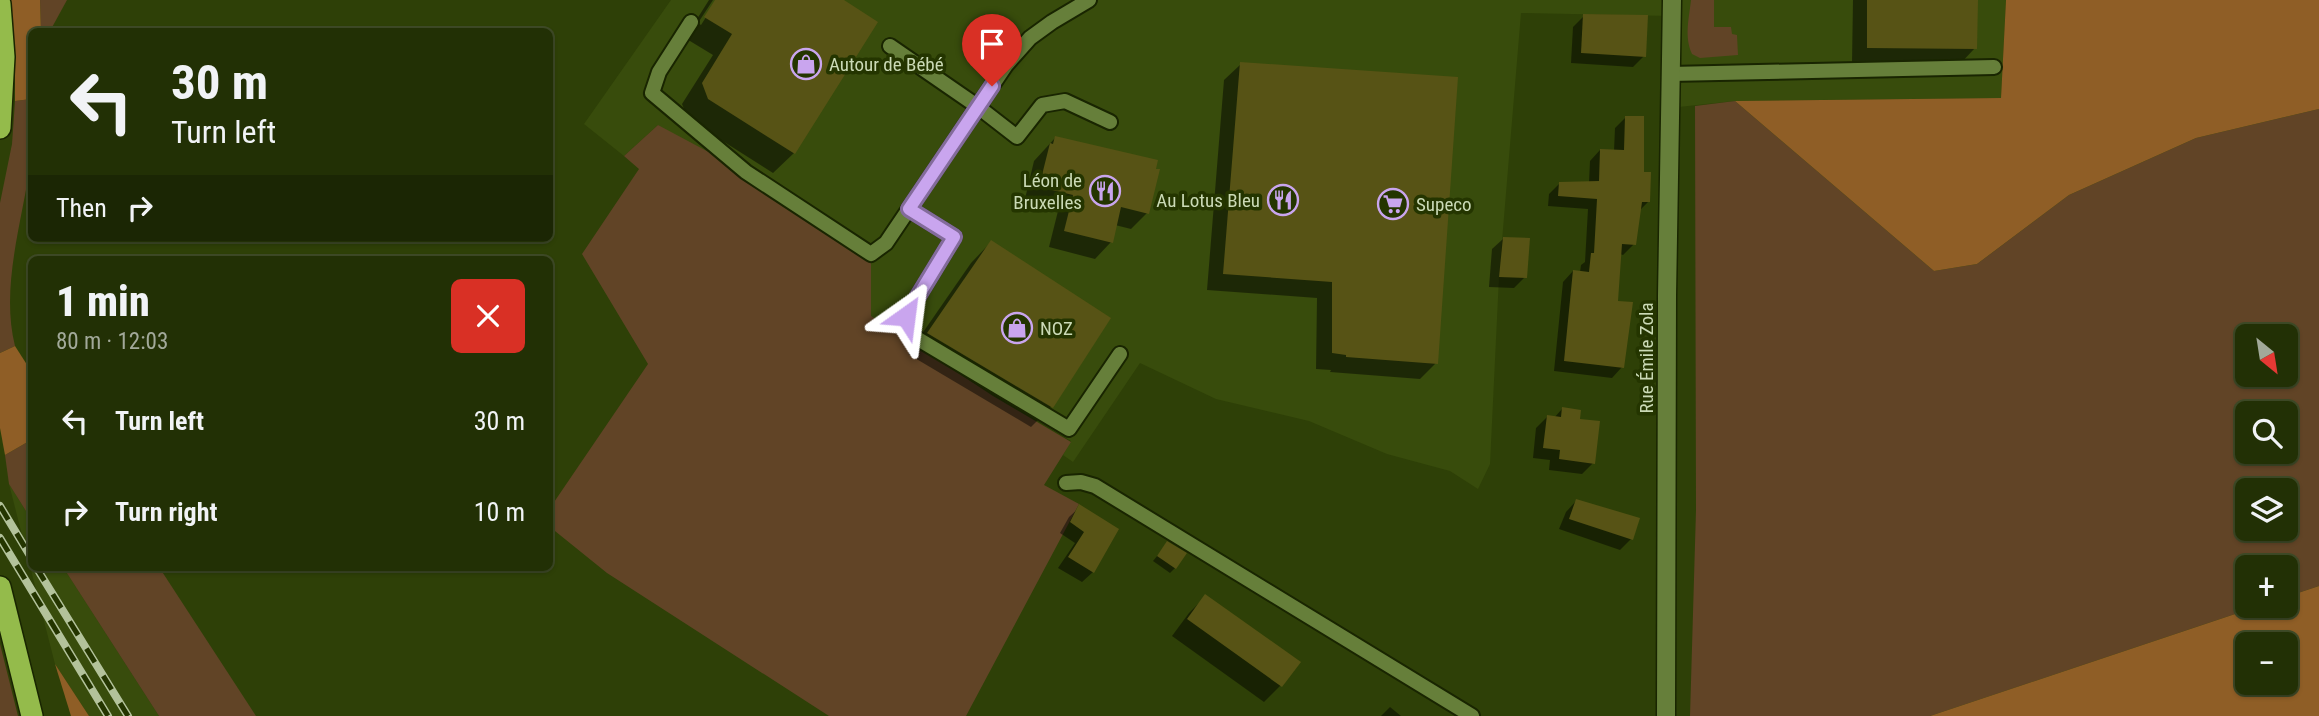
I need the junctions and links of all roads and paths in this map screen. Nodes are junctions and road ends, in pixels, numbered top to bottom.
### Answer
1 (1089, 0) edge
2 (1672, 0) edge
3 (0, 4) edge
4 (691, 22) dead end
5 (890, 46) dead end
6 (1994, 67) dead end
7 (1670, 74) junction
8 (977, 106) junction
9 (1110, 122) dead end
10 (0, 128) edge
11 (909, 209) junction
12 (1119, 354) dead end
13 (1066, 483) dead end
14 (0, 587) edge
15 (32, 716) edge
16 (1472, 716) edge
17 (1666, 716) edge

1 - 8 lane
2 - 7 street, Rue Émile Zola
3 - 10 highway
4 - 11 lane
5 - 8 lane
6 - 7 lane
7 - 17 street, Rue Émile Zola
8 - 9 lane
8 - 11 lane
11 - 12 lane
13 - 16 lane
14 - 15 highway

